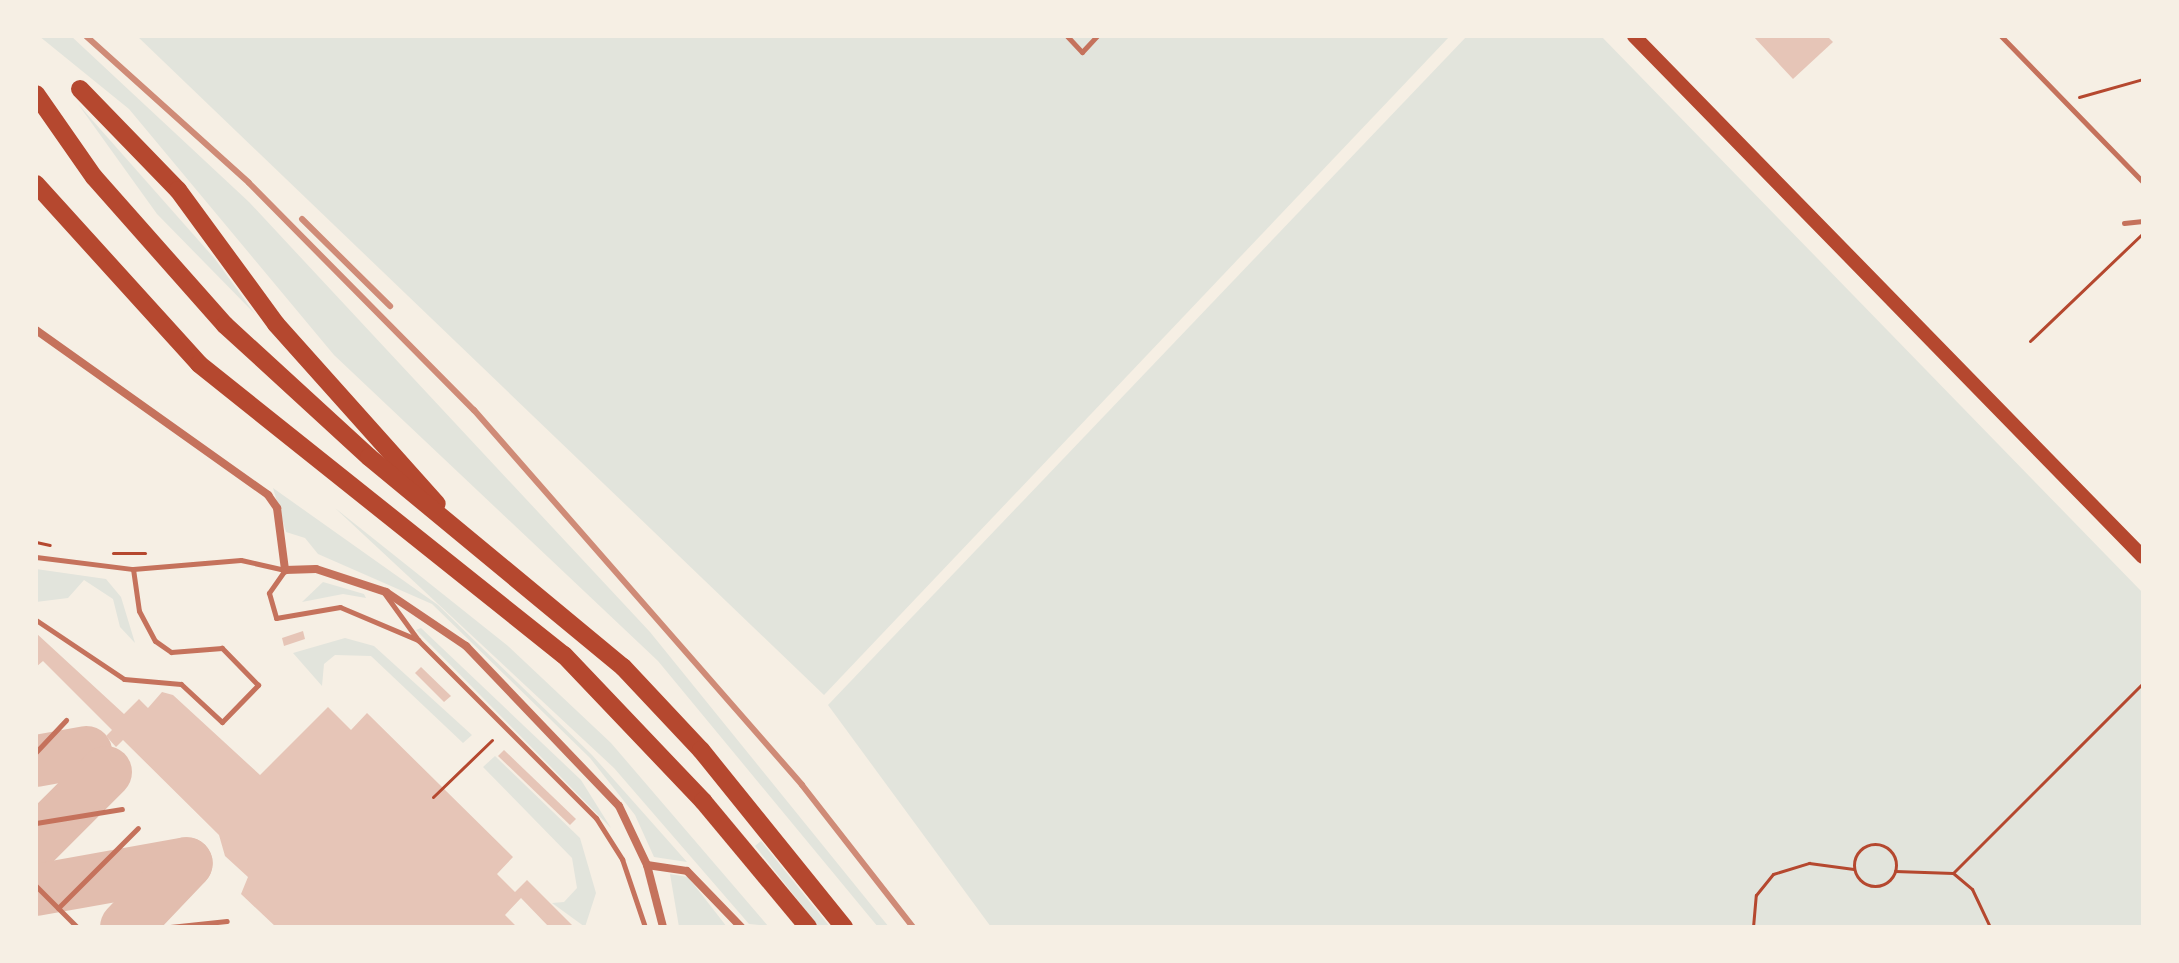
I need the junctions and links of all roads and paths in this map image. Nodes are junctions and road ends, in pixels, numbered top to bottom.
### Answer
1 (1067, 36) edge
2 (1097, 36) edge
3 (1634, 36) edge
4 (2001, 36) edge
5 (2143, 81) edge
6 (80, 89) dead end
7 (36, 94) edge
8 (2063, 100) junction
9 (2143, 107) edge
10 (2143, 182) edge
11 (36, 184) edge
12 (2143, 221) edge
13 (2124, 223) dead end
14 (2143, 232) edge
15 (36, 330) edge
16 (2030, 341) dead end
17 (446, 517) junction
18 (36, 542) edge
19 (61, 547) dead end
20 (101, 552) dead end
21 (145, 553) dead end
22 (36, 557) edge
23 (2143, 557) edge
24 (133, 569) junction
25 (285, 570) junction
26 (382, 590) junction
27 (36, 620) edge
28 (418, 640) junction
29 (2143, 683) edge
30 (66, 720) dead end
31 (492, 740) dead end
32 (36, 752) edge
33 (433, 797) dead end
34 (122, 809) dead end
35 (36, 823) edge
36 (138, 828) dead end
37 (647, 865) junction
38 (1854, 869) junction
39 (1895, 871) junction
40 (1953, 873) junction
41 (36, 886) edge
42 (58, 908) junction
43 (77, 927) edge
44 (170, 927) edge
45 (222, 927) edge
46 (519, 927) edge
47 (535, 927) edge
48 (645, 927) edge
49 (663, 927) edge
50 (741, 927) edge
51 (808, 927) edge
52 (844, 927) edge
53 (1753, 927) edge
54 (1990, 927) edge

1 - 2 lane
3 - 23 main road
4 - 8 lane
5 - 8 path
5 - 9 path
6 - 17 highway
7 - 17 highway
8 - 10 lane
11 - 51 highway
12 - 13 lane
14 - 16 path
15 - 25 street
17 - 52 highway
18 - 19 path
20 - 21 path
22 - 24 lane
24 - 25 lane
24 - 27 lane
25 - 26 street
25 - 28 lane
26 - 28 lane
26 - 37 street
28 - 48 lane
29 - 40 path
30 - 32 lane
31 - 33 path
34 - 35 lane
36 - 42 lane
37 - 49 street
37 - 50 street
38 - 39 path
38 - 39 path
38 - 53 path
39 - 40 path
40 - 54 path
41 - 42 lane
42 - 43 lane
44 - 45 lane
46 - 47 lane

